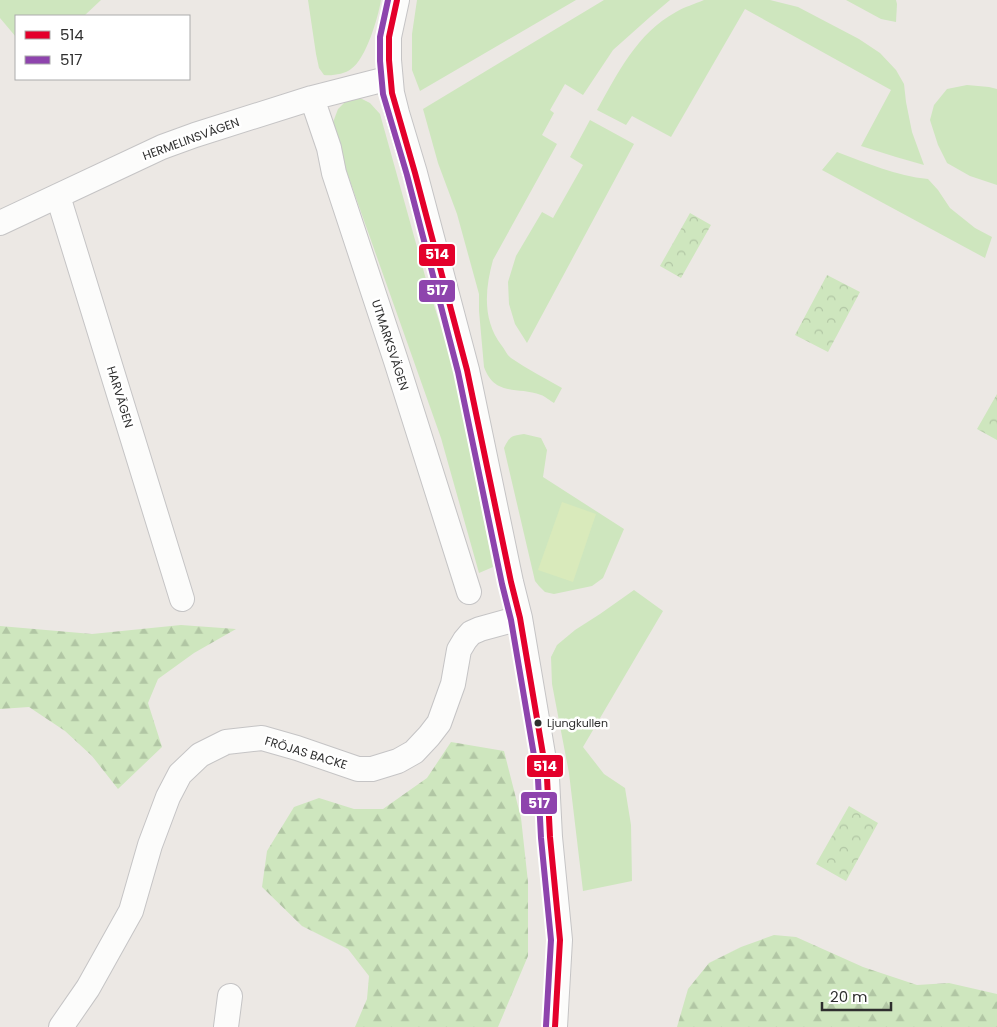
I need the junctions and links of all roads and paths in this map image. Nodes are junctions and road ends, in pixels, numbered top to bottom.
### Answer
1 (397, 0) edge
2 (390, 78) junction
3 (312, 98) junction
4 (58, 196) junction
5 (0, 223) edge
6 (469, 592) dead end
7 (182, 599) dead end
8 (520, 618) junction
9 (230, 996) dead end
10 (62, 1027) edge
11 (226, 1027) edge
12 (555, 1027) edge

1 - 2 street
2 - 3 street, HERMELINSVÄGEN
2 - 8 street
3 - 4 street, HERMELINSVÄGEN
3 - 6 street, UTMARKSVÄGEN
4 - 5 street, HERMELINSVÄGEN
4 - 7 street, HARVÄGEN
8 - 10 street, FRÖJAS BACKE
8 - 12 street
9 - 11 street

